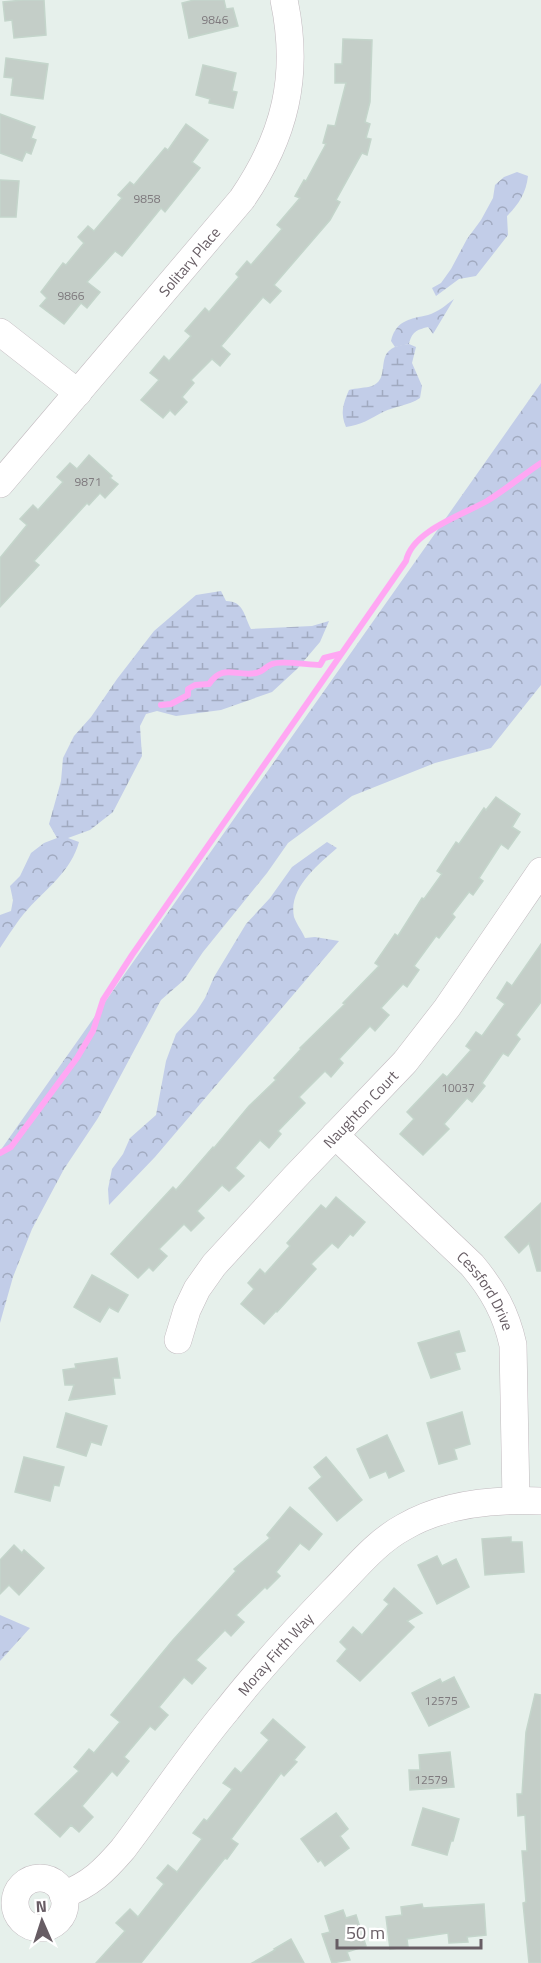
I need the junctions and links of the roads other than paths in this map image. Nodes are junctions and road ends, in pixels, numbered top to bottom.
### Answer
1 (284, 0) edge
2 (0, 332) edge
3 (78, 393) junction
4 (0, 484) edge
5 (541, 871) edge
6 (335, 1135) junction
7 (178, 1340) dead end
8 (529, 1500) edge
9 (63, 1895) dead end

1 - 3 street, Solitary Place
2 - 3 street
3 - 4 street, Solitary Place
5 - 6 street, Naughton Court
6 - 7 street, Naughton Court
6 - 8 street, Cessford Drive
8 - 9 street, Moray Firth Way

